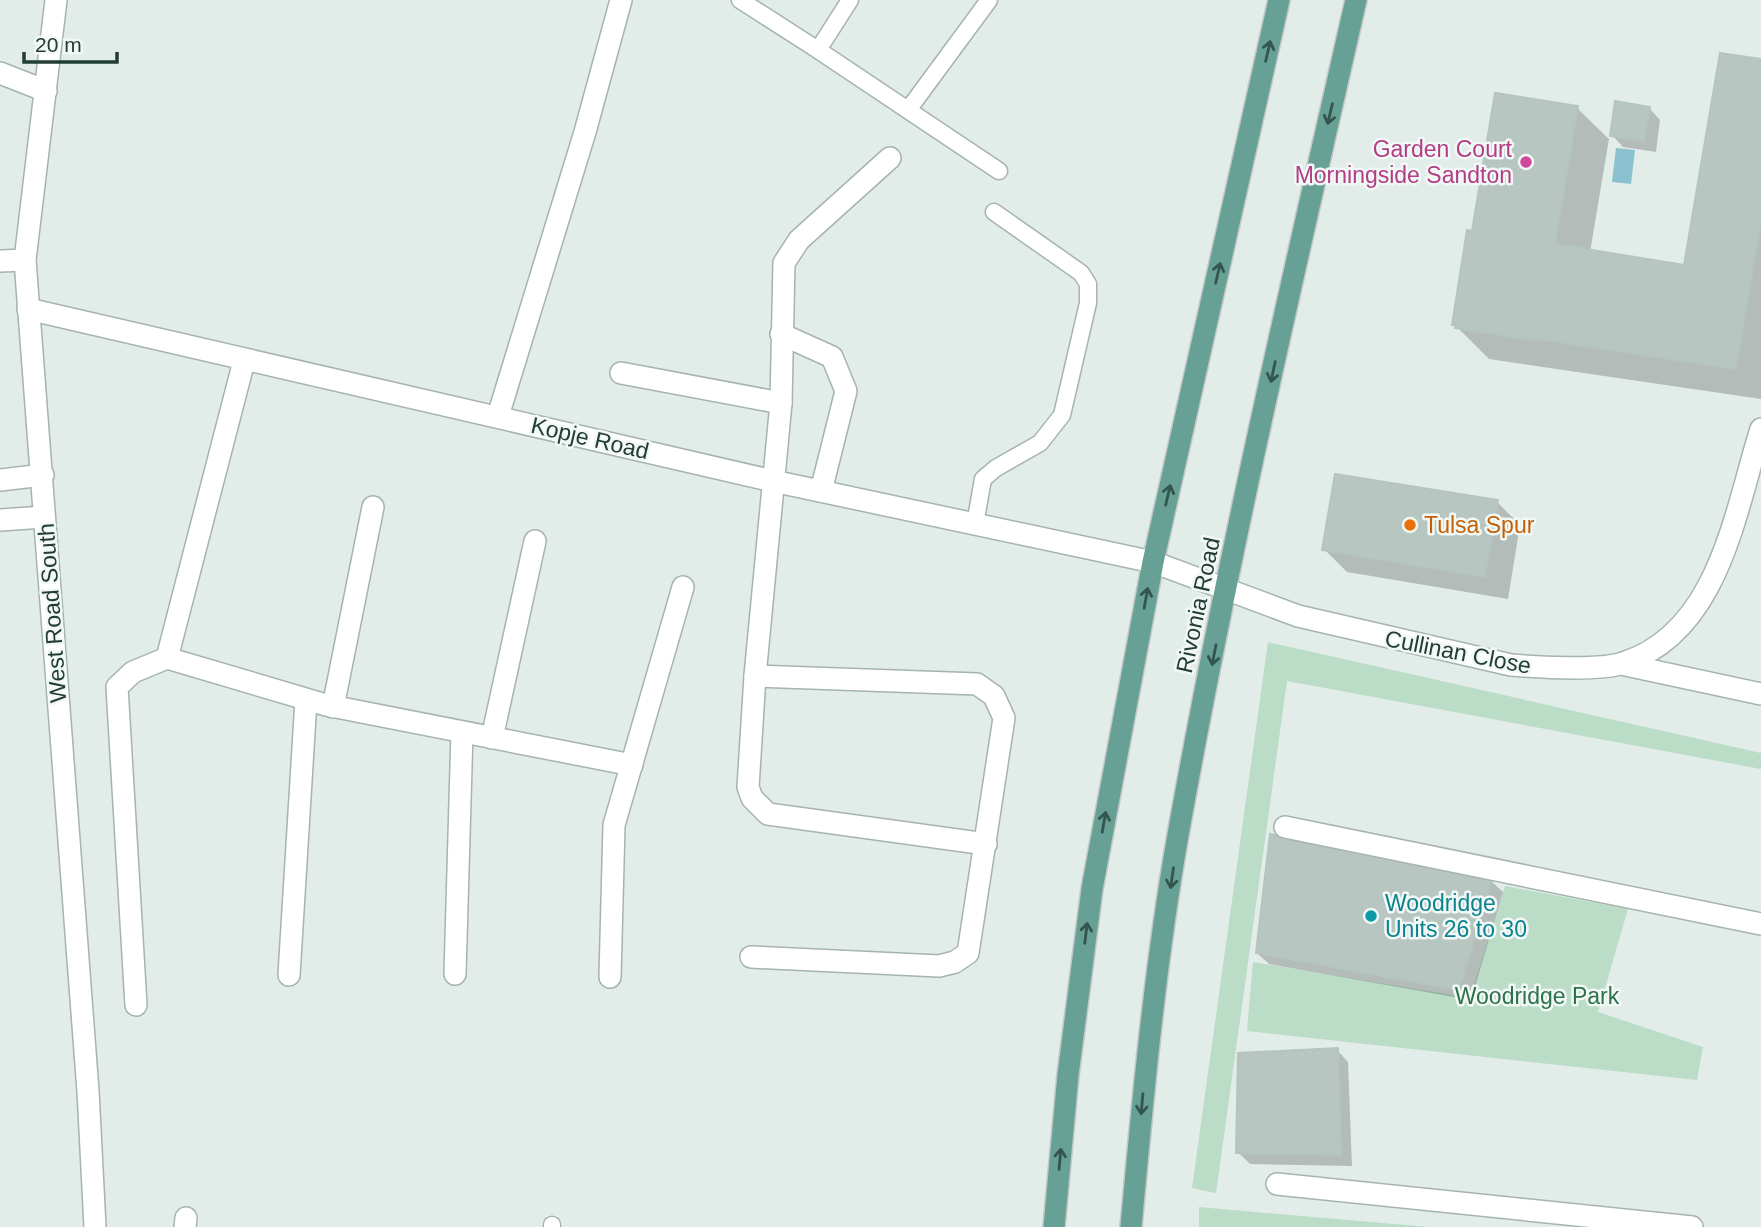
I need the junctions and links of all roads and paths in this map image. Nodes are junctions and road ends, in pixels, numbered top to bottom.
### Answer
1 (56, 0) edge
2 (621, 0) edge
3 (741, 0) edge
4 (850, 0) edge
5 (989, 0) edge
6 (1279, 0) edge
7 (1356, 0) edge
8 (818, 50) junction
9 (0, 73) edge
10 (46, 91) junction
11 (908, 110) junction
12 (890, 158) dead end
13 (999, 171) dead end
14 (994, 212) dead end
15 (25, 260) junction
16 (0, 261) edge
17 (28, 309) junction
18 (781, 334) junction
19 (244, 361) junction
20 (621, 373) dead end
21 (781, 403) junction
22 (498, 416) junction
23 (1761, 429) edge
24 (43, 475) junction
25 (0, 480) edge
26 (774, 481) junction
27 (821, 491) junction
28 (373, 507) dead end
29 (44, 517) junction
30 (0, 520) edge
31 (975, 524) junction
32 (535, 541) dead end
33 (1153, 562) junction
34 (683, 587) dead end
35 (1227, 588) junction
36 (167, 658) junction
37 (1621, 664) junction
38 (755, 676) junction
39 (1761, 694) edge
40 (306, 700) junction
41 (333, 706) junction
42 (462, 732) junction
43 (492, 737) junction
44 (632, 765) junction
45 (1285, 827) dead end
46 (986, 844) junction
47 (1761, 924) edge
48 (751, 957) dead end
49 (455, 974) dead end
50 (289, 975) dead end
51 (610, 977) dead end
52 (136, 1004) dead end
53 (1277, 1184) dead end
54 (95, 1227) edge
55 (1054, 1227) edge
56 (1131, 1227) edge
57 (1692, 1227) edge

1 - 10 street, West Road South
2 - 22 street
3 - 8 lane
4 - 8 lane
5 - 11 lane
33 -> 6 main road
7 -> 35 main road, Rivonia Road
8 - 11 lane
9 - 10 street
10 - 15 street, West Road South
11 - 13 lane
12 - 18 street
14 - 31 lane
15 - 16 street
15 - 17 street, West Road South
17 - 19 street, Kopje Road
17 - 24 street, West Road South
18 - 21 street
18 - 27 street
19 - 22 street, Kopje Road
19 - 36 street
20 - 21 street
21 - 26 street
22 - 26 street, Kopje Road
23 - 37 street, Cullinan Close
24 - 25 street
24 - 29 street, West Road South
26 - 27 street, Kopje Road
26 - 38 street
27 - 31 street, Kopje Road
28 - 41 street
29 - 30 street
29 - 54 street, West Road South
31 - 33 street, Kopje Road
32 - 43 street
33 - 35 street, Cullinan Close
55 -> 33 main road
34 - 44 street
35 - 37 street, Cullinan Close
35 -> 56 main road, Rivonia Road
36 - 40 street
36 - 52 street
37 - 39 street
38 - 46 street
38 - 46 street
40 - 41 street
40 - 50 street
41 - 42 street
42 - 43 street
42 - 49 street
43 - 44 street
44 - 51 street
45 - 47 street
46 - 48 street
53 - 57 street

